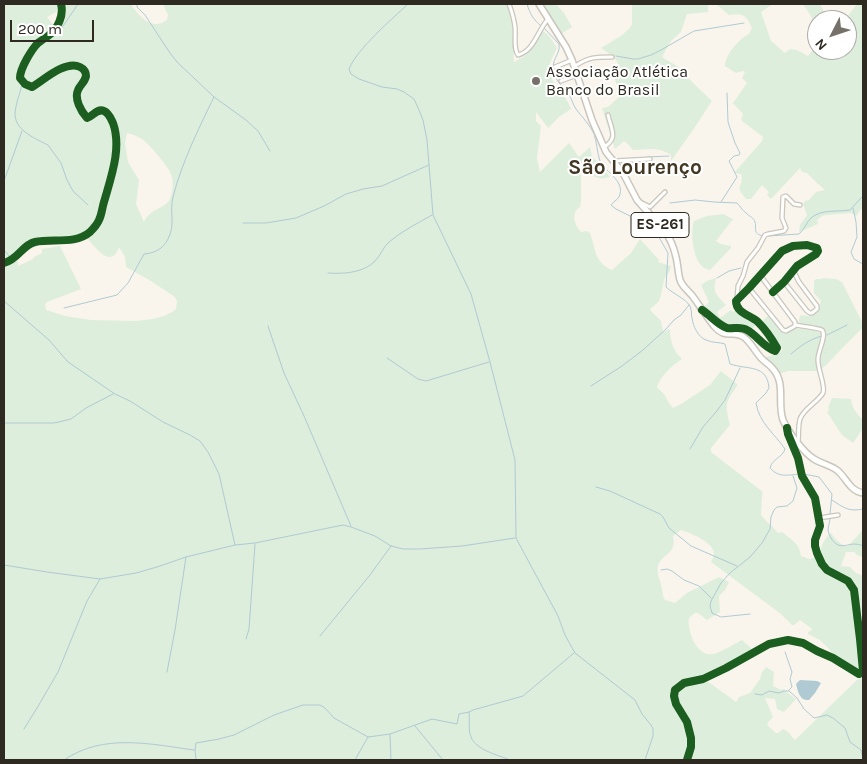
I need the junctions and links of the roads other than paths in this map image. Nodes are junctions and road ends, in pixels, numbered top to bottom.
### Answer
1 (61, 4) edge
2 (509, 4) edge
3 (539, 4) edge
4 (548, 19) junction
5 (612, 57) dead end
6 (574, 63) junction
7 (554, 67) dead end
8 (578, 74) junction
9 (561, 81) dead end
10 (608, 115) dead end
11 (604, 147) junction
12 (650, 159) dead end
13 (613, 161) junction
14 (665, 192) dead end
15 (637, 200) junction
16 (800, 205) dead end
17 (654, 219) junction
18 (651, 230) dead end
19 (4, 263) edge
20 (793, 270) junction
21 (760, 275) junction
22 (784, 282) junction
23 (749, 288) junction
24 (773, 292) junction
25 (737, 299) junction
26 (702, 310) junction
27 (796, 325) junction
28 (787, 428) junction
29 (798, 442) junction
30 (863, 493) edge
31 (838, 515) dead end
32 (818, 518) junction
33 (688, 760) edge

1 - 19 street
2 - 4 street
3 - 4 main road, ES-261
4 - 6 main road, ES-261
5 - 6 street
6 - 7 street
6 - 8 main road, ES-261
8 - 9 street
8 - 11 main road, ES-261
10 - 11 street
11 - 13 main road, ES-261
12 - 13 street
13 - 15 main road, ES-261
14 - 15 street
15 - 17 main road, ES-261
16 - 25 street
17 - 18 street
17 - 26 main road, ES-261
20 - 21 street
20 - 22 street
20 - 22 street
21 - 23 street
21 - 24 street
22 - 24 street
23 - 25 street
23 - 27 street
24 - 27 street
25 - 26 street
26 - 28 main road, ES-261
27 - 29 street
28 - 29 main road, ES-261
28 - 32 street
29 - 30 main road, ES-261
31 - 32 street
32 - 33 street

